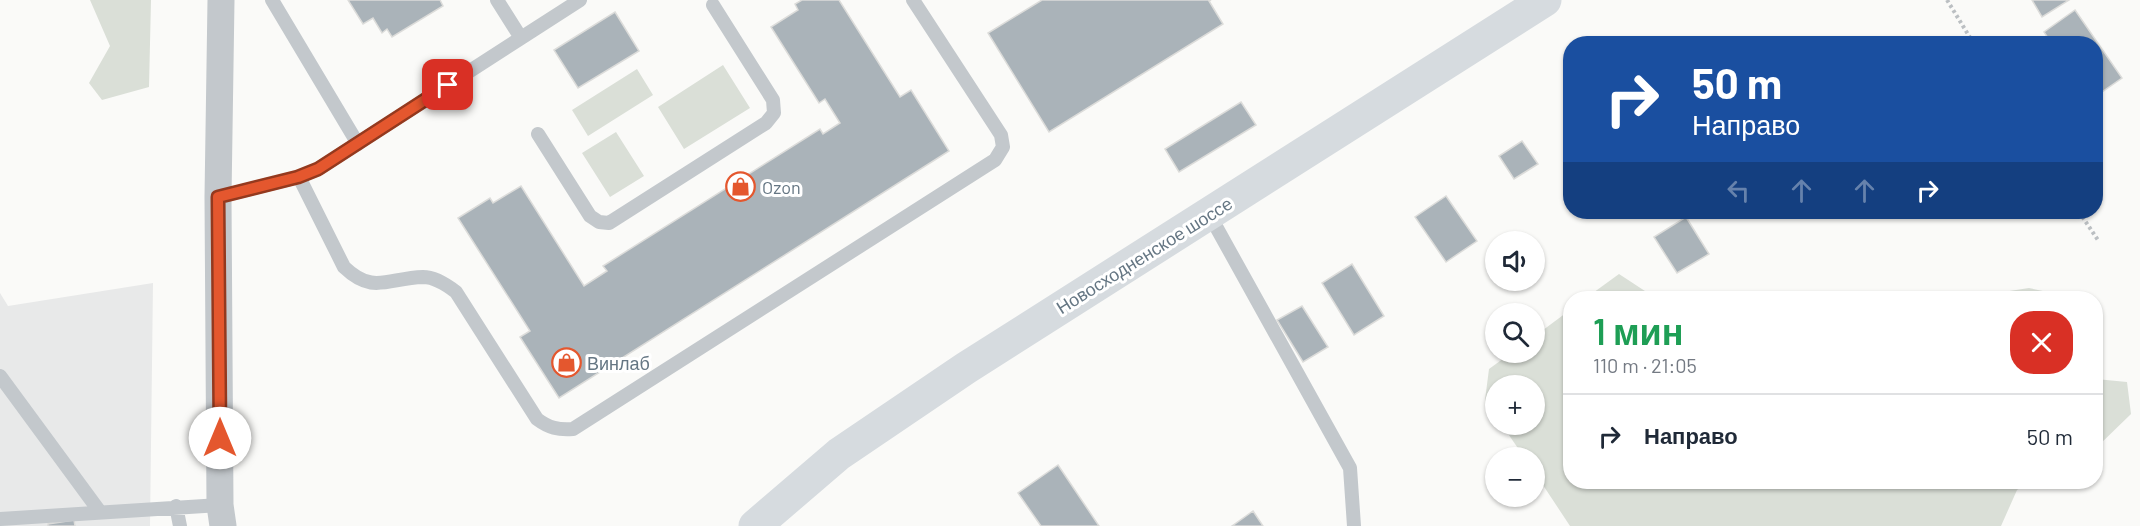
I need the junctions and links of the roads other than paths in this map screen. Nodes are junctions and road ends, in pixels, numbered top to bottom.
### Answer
1 (221, 0) edge
2 (272, 0) edge
3 (497, 0) edge
4 (580, 0) edge
5 (913, 0) edge
6 (1545, 0) edge
7 (714, 2) edge
8 (521, 38) junction
9 (538, 134) dead end
10 (358, 144) junction
11 (298, 177) junction
12 (218, 197) junction
13 (1209, 214) junction
14 (0, 376) edge
15 (176, 506) junction
16 (100, 512) junction
17 (222, 515) edge
18 (0, 519) edge
19 (180, 526) edge
20 (755, 526) edge
21 (1354, 526) edge

1 - 12 street
2 - 10 lane
3 - 8 lane
4 - 8 lane
5 - 11 lane
6 - 13 main road, Новосходненское шоссе
7 - 9 lane
8 - 10 lane
10 - 11 lane
11 - 12 lane
12 - 17 street
13 - 20 main road, Новосходненское шоссе
13 - 21 lane
14 - 16 lane
15 - 16 lane
15 - 17 lane
15 - 19 lane
16 - 18 lane

